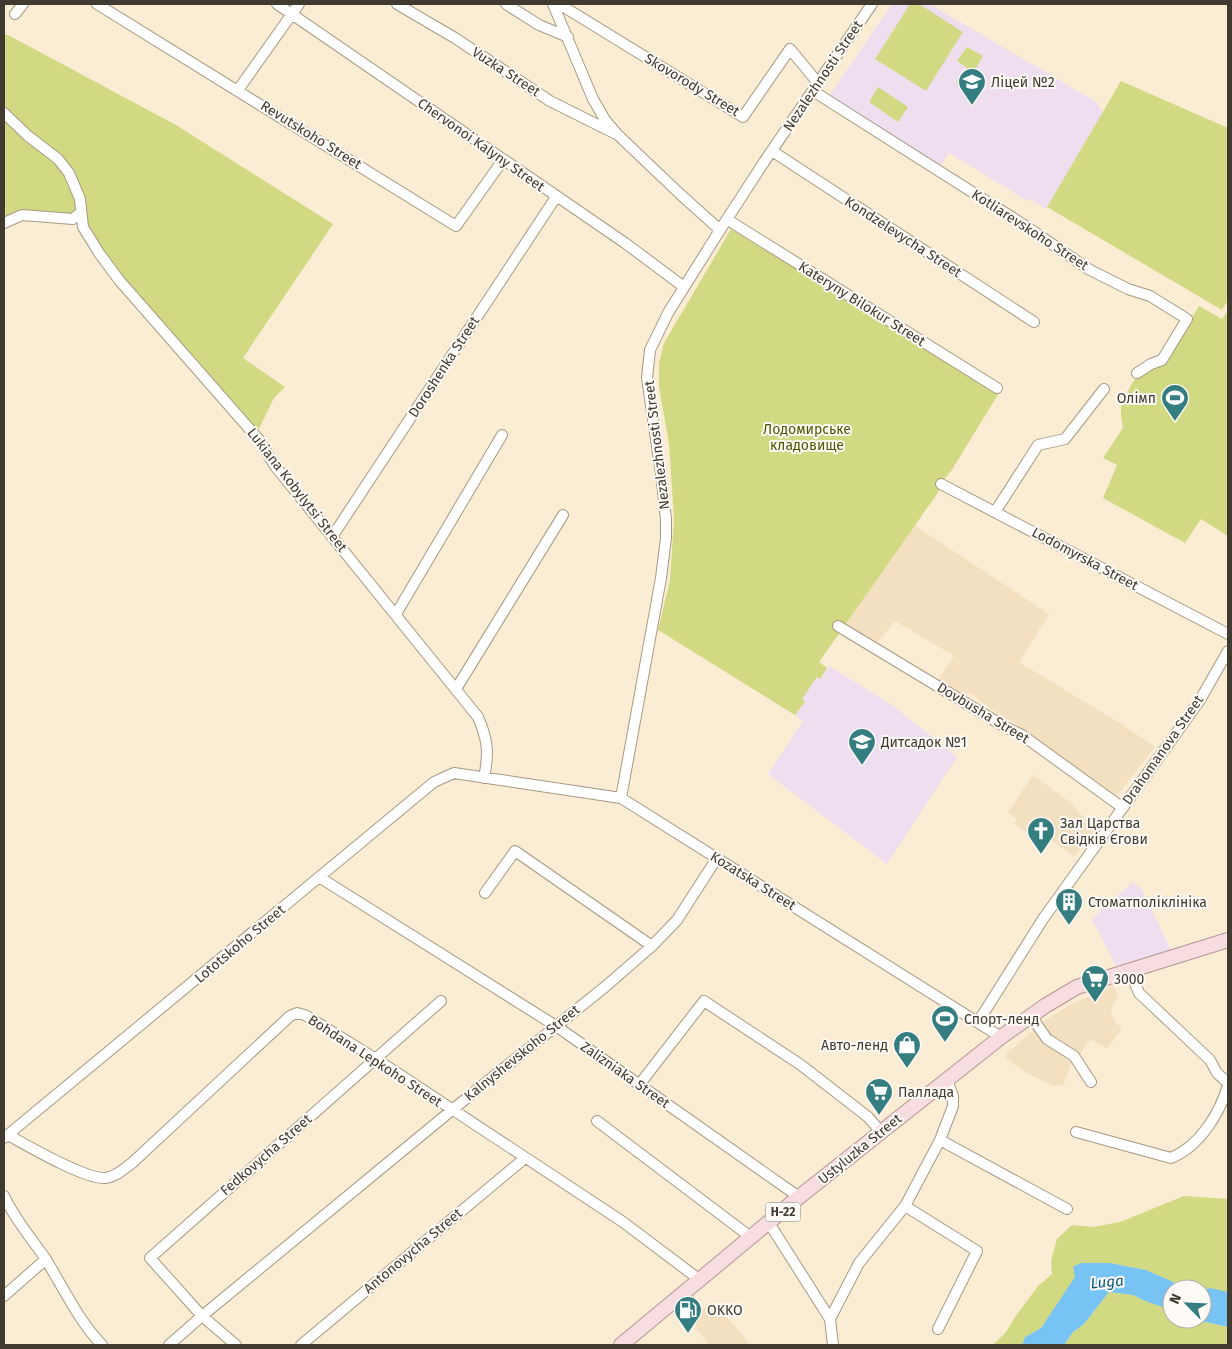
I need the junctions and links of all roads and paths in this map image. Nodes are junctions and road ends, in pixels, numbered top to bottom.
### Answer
1 (23, 4) edge
2 (97, 4) edge
3 (277, 4) edge
4 (299, 4) edge
5 (397, 4) edge
6 (506, 4) edge
7 (554, 4) edge
8 (559, 4) edge
9 (872, 4) edge
10 (15, 14) dead end
11 (293, 14) junction
12 (568, 37) junction
13 (816, 87) junction
14 (238, 90) junction
15 (4, 113) edge
16 (618, 134) junction
17 (772, 151) junction
18 (503, 160) junction
19 (556, 197) junction
20 (81, 212) junction
21 (728, 220) junction
22 (4, 223) edge
23 (720, 230) junction
24 (684, 287) junction
25 (1034, 322) dead end
26 (1137, 373) dead end
27 (998, 388) dead end
28 (1104, 389) dead end
29 (502, 435) dead end
30 (941, 484) dead end
31 (995, 512) junction
32 (563, 515) dead end
33 (332, 537) junction
34 (396, 614) junction
35 (838, 626) dead end
36 (1228, 634) edge
37 (1228, 650) edge
38 (456, 689) junction
39 (484, 778) junction
40 (621, 798) junction
41 (1123, 808) junction
42 (716, 858) junction
43 (319, 878) junction
44 (485, 893) dead end
45 (1228, 940) edge
46 (652, 946) junction
47 (1130, 971) junction
48 (441, 1001) dead end
49 (1031, 1016) junction
50 (978, 1022) junction
51 (556, 1026) junction
52 (1001, 1037) junction
53 (376, 1059) junction
54 (947, 1080) junction
55 (1091, 1082) dead end
56 (1228, 1084) edge
57 (639, 1085) junction
58 (452, 1110) junction
59 (598, 1122) dead end
60 (881, 1132) junction
61 (1076, 1132) dead end
62 (6, 1136) edge
63 (940, 1140) junction
64 (525, 1158) junction
65 (4, 1196) edge
66 (799, 1198) junction
67 (905, 1206) junction
68 (1067, 1209) dead end
69 (769, 1223) junction
70 (752, 1238) junction
71 (46, 1260) junction
72 (700, 1280) junction
73 (4, 1296) edge
74 (202, 1316) junction
75 (830, 1319) junction
76 (938, 1329) dead end
77 (102, 1345) edge
78 (170, 1345) edge
79 (236, 1345) edge
80 (301, 1345) edge
81 (621, 1345) edge
82 (832, 1345) edge

1 - 10 street
2 - 14 street, Revutskoho Street
3 - 11 street, Chervonoi Kalyny Street
4 - 11 street
5 - 16 street, Vuzka Street
6 - 12 street
7 - 12 street
8 - 13 street, Skovorody Street
9 - 13 street, Nezalezhnosti Street
11 - 14 street
11 - 18 street, Chervonoi Kalyny Street
12 - 16 street
13 - 17 street, Nezalezhnosti Street
13 - 26 street, Kotliarevskoho Street
14 - 18 street, Revutskoho Street
15 - 20 street, Lukiana Kobylytsi Street
16 - 23 street
17 - 21 street, Nezalezhnosti Street
17 - 25 street, Kondzelevycha Street
18 - 19 street, Chervonoi Kalyny Street
19 - 24 street, Chervonoi Kalyny Street
19 - 33 street, Doroshenka Street
20 - 22 street
20 - 33 street, Lukiana Kobylytsi Street
21 - 23 street, Nezalezhnosti Street
21 - 27 street, Kateryny Bilokur Street
23 - 24 street, Nezalezhnosti Street
24 - 40 street, Nezalezhnosti Street
28 - 31 street
29 - 34 street
30 - 31 street, Lodomyrska Street
31 - 36 street, Lodomyrska Street
32 - 38 street
33 - 34 street, Lukiana Kobylytsi Street
34 - 38 street, Lukiana Kobylytsi Street
35 - 41 street, Dovbusha Street
37 - 41 street, Drahomanova Street
38 - 39 street, Lukiana Kobylytsi Street
39 - 40 street, Kozatska Street
39 - 43 street, Lototskoho Street
40 - 42 street, Kozatska Street
41 - 50 street, Drahomanova Street
42 - 46 street, Kalnyshevskoho Street
42 - 50 street, Kozatska Street
43 - 51 street, Zalizniaka Street
43 - 62 street, Lototskoho Street
44 - 46 street
45 - 47 main road, Ustyluzka Street / Н-22
46 - 51 street, Kalnyshevskoho Street
47 - 49 main road, Ustyluzka Street / Н-22
47 - 56 street
48 - 53 street, Fedkovycha Street
49 - 52 main road, Ustyluzka Street / Н-22
49 - 55 street
50 - 52 street, Kozatska Street
51 - 57 street, Zalizniaka Street
51 - 58 street, Kalnyshevskoho Street
52 - 54 main road, Ustyluzka Street / Н-22
53 - 58 street, Bohdana Lepkoho Street
53 - 62 street, Bohdana Lepkoho Street
53 - 74 street, Fedkovycha Street
54 - 60 main road, Ustyluzka Street / Н-22
54 - 63 street
56 - 61 street
57 - 60 street
57 - 66 street, Zalizniaka Street
58 - 64 street, Bohdana Lepkoho Street
58 - 74 street, Kalnyshevskoho Street
59 - 70 street
60 - 66 main road, Ustyluzka Street / Н-22
63 - 67 street
63 - 68 street
64 - 72 street, Bohdana Lepkoho Street
64 - 80 street, Antonovycha Street
65 - 71 street
66 - 69 main road, Ustyluzka Street / Н-22
67 - 75 street
67 - 76 street
69 - 70 main road, Ustyluzka Street / Н-22
69 - 75 street
70 - 72 main road, Ustyluzka Street / Н-22
71 - 73 street
71 - 77 street
72 - 81 main road, Ustyluzka Street / Н-22
74 - 78 street, Kalnyshevskoho Street
74 - 79 street
75 - 82 street

